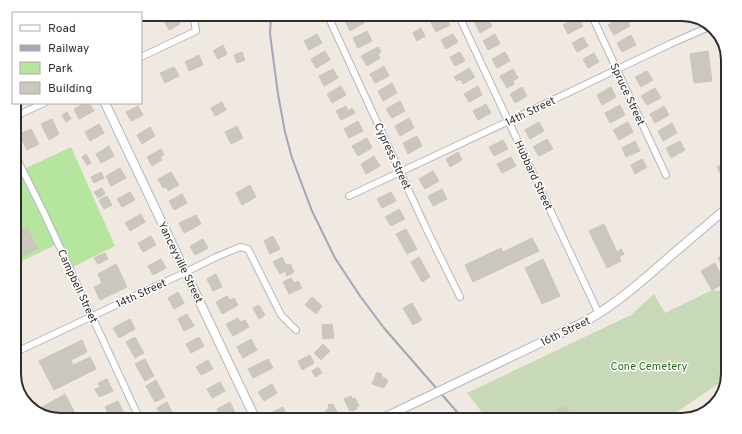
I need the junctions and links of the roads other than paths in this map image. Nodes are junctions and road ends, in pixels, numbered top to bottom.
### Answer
1 (195, 21) edge
2 (330, 21) edge
3 (461, 21) edge
4 (594, 21) edge
5 (705, 29) edge
6 (142, 57) edge
7 (617, 70) junction
8 (42, 104) edge
9 (105, 104) edge
10 (21, 114) edge
11 (508, 121) junction
12 (21, 168) edge
13 (400, 172) junction
14 (666, 175) dead end
15 (349, 196) dead end
16 (721, 213) edge
17 (186, 272) junction
18 (460, 297) dead end
19 (599, 314) junction
20 (92, 317) junction
21 (296, 330) dead end
22 (21, 350) edge
23 (137, 413) edge
24 (253, 413) edge
25 (394, 413) edge

1 - 6 street
2 - 13 street, Cypress Street
3 - 11 street, Hubbard Street
4 - 7 street, Spruce Street
5 - 7 street, 14th Street
7 - 11 street, 14th Street
7 - 14 street, Spruce Street
8 - 10 street
9 - 17 street, Yanceyville Street
11 - 13 street, 14th Street
11 - 19 street, Hubbard Street
12 - 20 street, Campbell Street
13 - 15 street, 14th Street
13 - 18 street, Cypress Street
16 - 19 street, 16th Street
17 - 20 street, 14th Street
17 - 21 street, 14th Street
17 - 24 street, Yanceyville Street
19 - 25 street, 16th Street, bridge
20 - 22 street, 14th Street
20 - 23 street, Campbell Street

